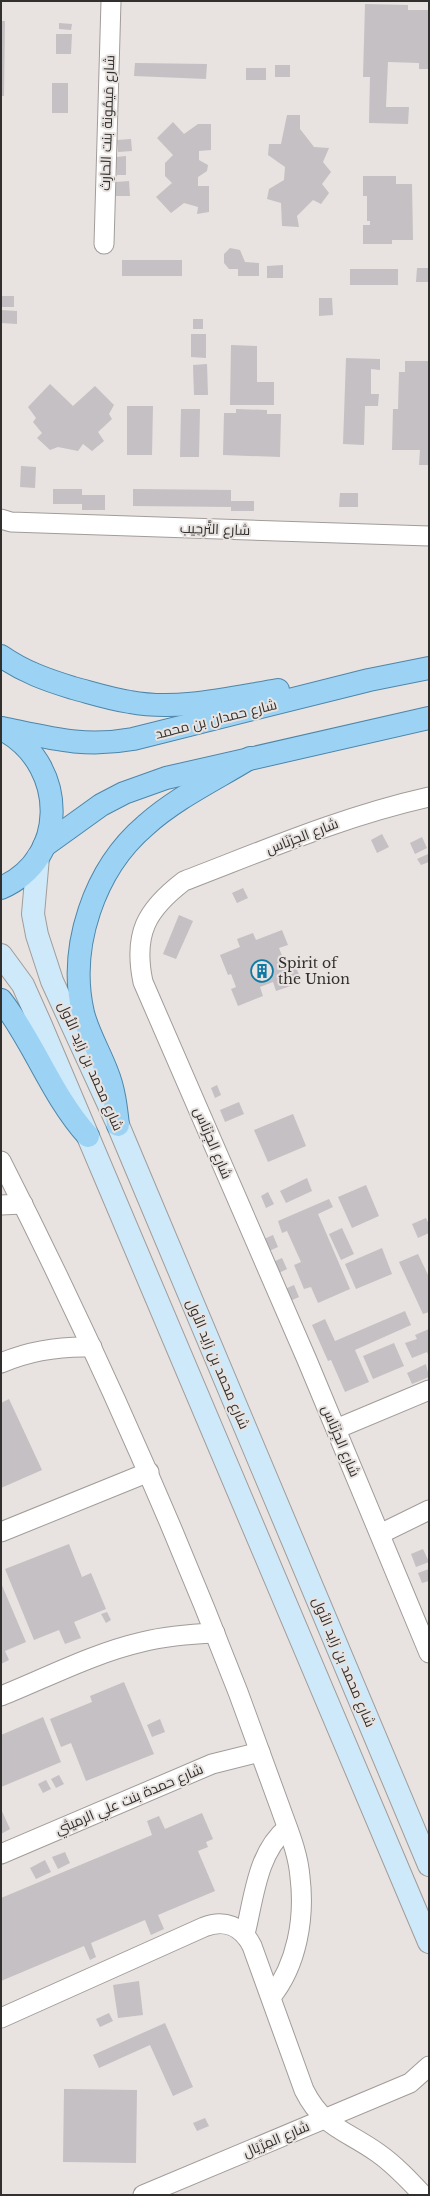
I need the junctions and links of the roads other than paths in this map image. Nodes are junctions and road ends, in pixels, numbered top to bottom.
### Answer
1 (111, 1) edge
2 (104, 244) dead end
3 (1, 519) edge
4 (429, 536) edge
5 (1, 656) edge
6 (429, 668) edge
7 (369, 680) junction
8 (429, 718) edge
9 (1, 728) edge
10 (250, 758) junction
11 (429, 797) edge
12 (41, 852) junction
13 (1, 888) edge
14 (1, 955) edge
15 (1, 1000) edge
16 (118, 1125) junction
17 (88, 1136) junction
18 (1, 1161) edge
19 (23, 1204) junction
20 (1, 1205) edge
21 (92, 1348) junction
22 (1, 1363) edge
23 (429, 1390) edge
24 (336, 1428) junction
25 (149, 1472) junction
26 (429, 1510) edge
27 (1, 1532) edge
28 (380, 1534) junction
29 (215, 1633) junction
30 (429, 1653) edge
31 (1, 1696) edge
32 (260, 1752) junction
33 (287, 1828) junction
34 (1, 1854) edge
35 (429, 1865) edge
36 (245, 1934) junction
37 (429, 1942) edge
38 (271, 1997) junction
39 (1, 2018) edge
40 (429, 2066) edge
41 (429, 2082) edge
42 (410, 2083) junction
43 (324, 2119) junction
44 (143, 2195) edge
45 (423, 2195) edge

1 - 2 street, شارع مَيمُونة بنت الحارِث
3 - 4 street, شارع التَّرحِيب
5 - 7 main road
6 - 7 main road, شارع حمدان بن محمد
7 - 9 main road, شارع حمدان بن محمد
8 - 10 main road
9 - 12 main road
10 - 12 main road
10 - 16 main road
11 - 24 street, شارع الجِرْنَاس
12 - 13 main road
12 - 16 main road, شارع محمد بن زايد الأول
14 - 17 main road, شارع محمد بن زايد الأول
15 - 17 main road
16 - 35 main road, شارع محمد بن زايد الأول
17 - 37 main road, شارع محمد بن زايد الأول
18 - 19 street
19 - 20 street
19 - 21 street
21 - 22 street
21 - 25 street
23 - 24 street
24 - 28 street, شارع الجِرْنَاس
25 - 27 street
25 - 29 street
26 - 28 street
28 - 30 street, شارع الجِرْنَاس
29 - 31 street
29 - 32 street
32 - 33 street
32 - 34 street, شارع حمدة بنت علي الرميثي
33 - 36 street
33 - 38 street
36 - 38 street
36 - 39 street
38 - 43 street
40 - 42 street, شارع المِرْيَال
41 - 42 street, شارع المِرْيَال
42 - 43 street, شارع المِرْيَال
43 - 44 street, شارع المِرْيَال
43 - 45 street

